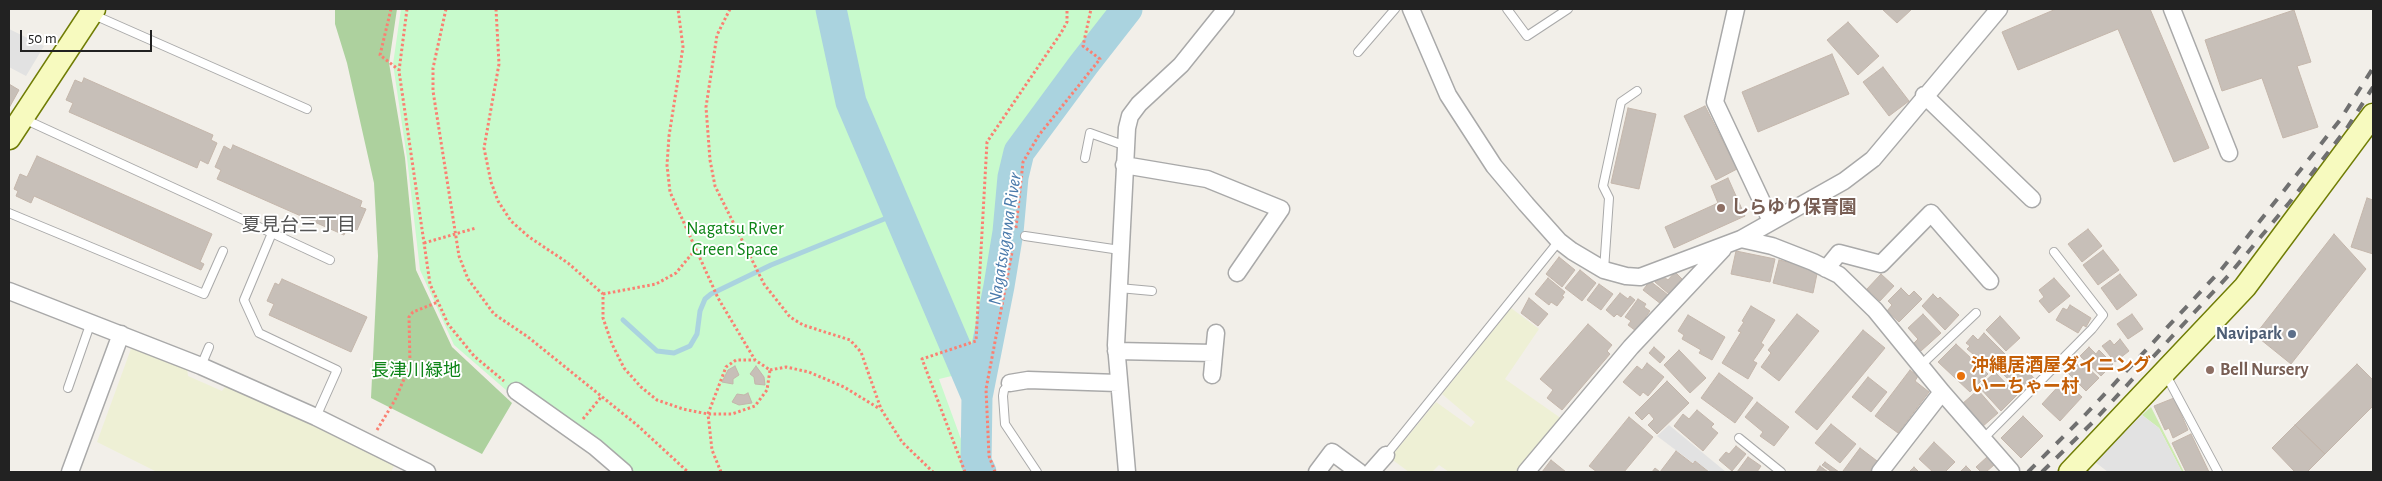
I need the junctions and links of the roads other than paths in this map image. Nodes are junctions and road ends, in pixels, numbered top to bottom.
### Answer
1 (1226, 9) edge
2 (1395, 9) edge
3 (1411, 9) edge
4 (1507, 9) edge
5 (1568, 9) edge
6 (1736, 9) edge
7 (1998, 9) edge
8 (2172, 9) edge
9 (93, 11) edge
10 (1358, 52) dead end
11 (1637, 91) dead end
12 (1924, 95) junction
13 (307, 109) dead end
14 (2373, 115) edge
15 (22, 118) junction
16 (9, 138) edge
17 (1126, 146) junction
18 (2230, 153) dead end
19 (1085, 158) dead end
20 (1124, 165) junction
21 (2032, 199) dead end
22 (9, 212) edge
23 (1771, 221) junction
24 (272, 233) junction
25 (1025, 236) dead end
26 (1559, 241) junction
27 (1733, 242) junction
28 (1120, 250) junction
29 (223, 251) dead end
30 (2054, 252) dead end
31 (330, 260) dead end
32 (1826, 269) junction
33 (1604, 270) junction
34 (1237, 273) dead end
35 (1990, 281) dead end
36 (1119, 288) junction
37 (9, 291) edge
38 (1152, 291) dead end
39 (1976, 313) dead end
40 (91, 322) junction
41 (1216, 333) dead end
42 (121, 334) junction
43 (209, 347) dead end
44 (1116, 351) junction
45 (1214, 353) junction
46 (1920, 365) junction
47 (201, 366) junction
48 (2164, 371) junction
49 (1212, 375) dead end
50 (1010, 382) joint
51 (1118, 383) junction
52 (68, 388) dead end
53 (516, 391) road end
54 (1942, 392) junction
55 (316, 416) junction
56 (1739, 438) dead end
57 (1983, 439) junction
58 (1386, 454) joint
59 (416, 470) edge
60 (2011, 471) dead end
61 (70, 472) edge
62 (624, 472) edge
63 (1037, 472) edge
64 (1127, 472) edge
65 (1317, 472) edge
66 (1359, 472) edge
67 (1371, 472) edge
68 (1526, 472) edge
69 (1782, 472) edge
70 (1880, 472) edge
71 (2070, 472) edge
72 (2218, 472) edge

1 - 17 street
2 - 10 lane
3 - 26 street
4 - 5 lane
6 - 23 street
7 - 12 street
8 - 18 street
9 - 13 lane
9 - 15 street
11 - 33 lane
12 - 21 street
12 - 23 street
14 - 48 street
15 - 16 street
15 - 24 lane
17 - 19 lane
17 - 20 street
20 - 28 street
20 - 34 street
22 - 29 lane
23 - 27 street
24 - 31 lane
24 - 55 lane
25 - 28 lane
26 - 33 street
26 - 58 lane
27 - 32 street
27 - 33 street
27 - 68 street
28 - 36 street
30 - 57 lane
32 - 35 street
32 - 46 street
36 - 38 lane
36 - 44 street
37 - 40 street
39 - 46 lane
40 - 42 street
40 - 52 lane
41 - 45 street
42 - 47 street
42 - 61 street
43 - 47 lane
44 - 45 street
44 - 51 street
45 - 49 street
46 - 54 street
47 - 55 street
48 - 71 street
48 - 72 lane
50 - 51 street
50 - 63 lane
51 - 64 street
53 - 62 street
54 - 57 street
54 - 70 street
55 - 59 street
56 - 69 lane
57 - 60 street
58 - 67 street
65 - 66 street

